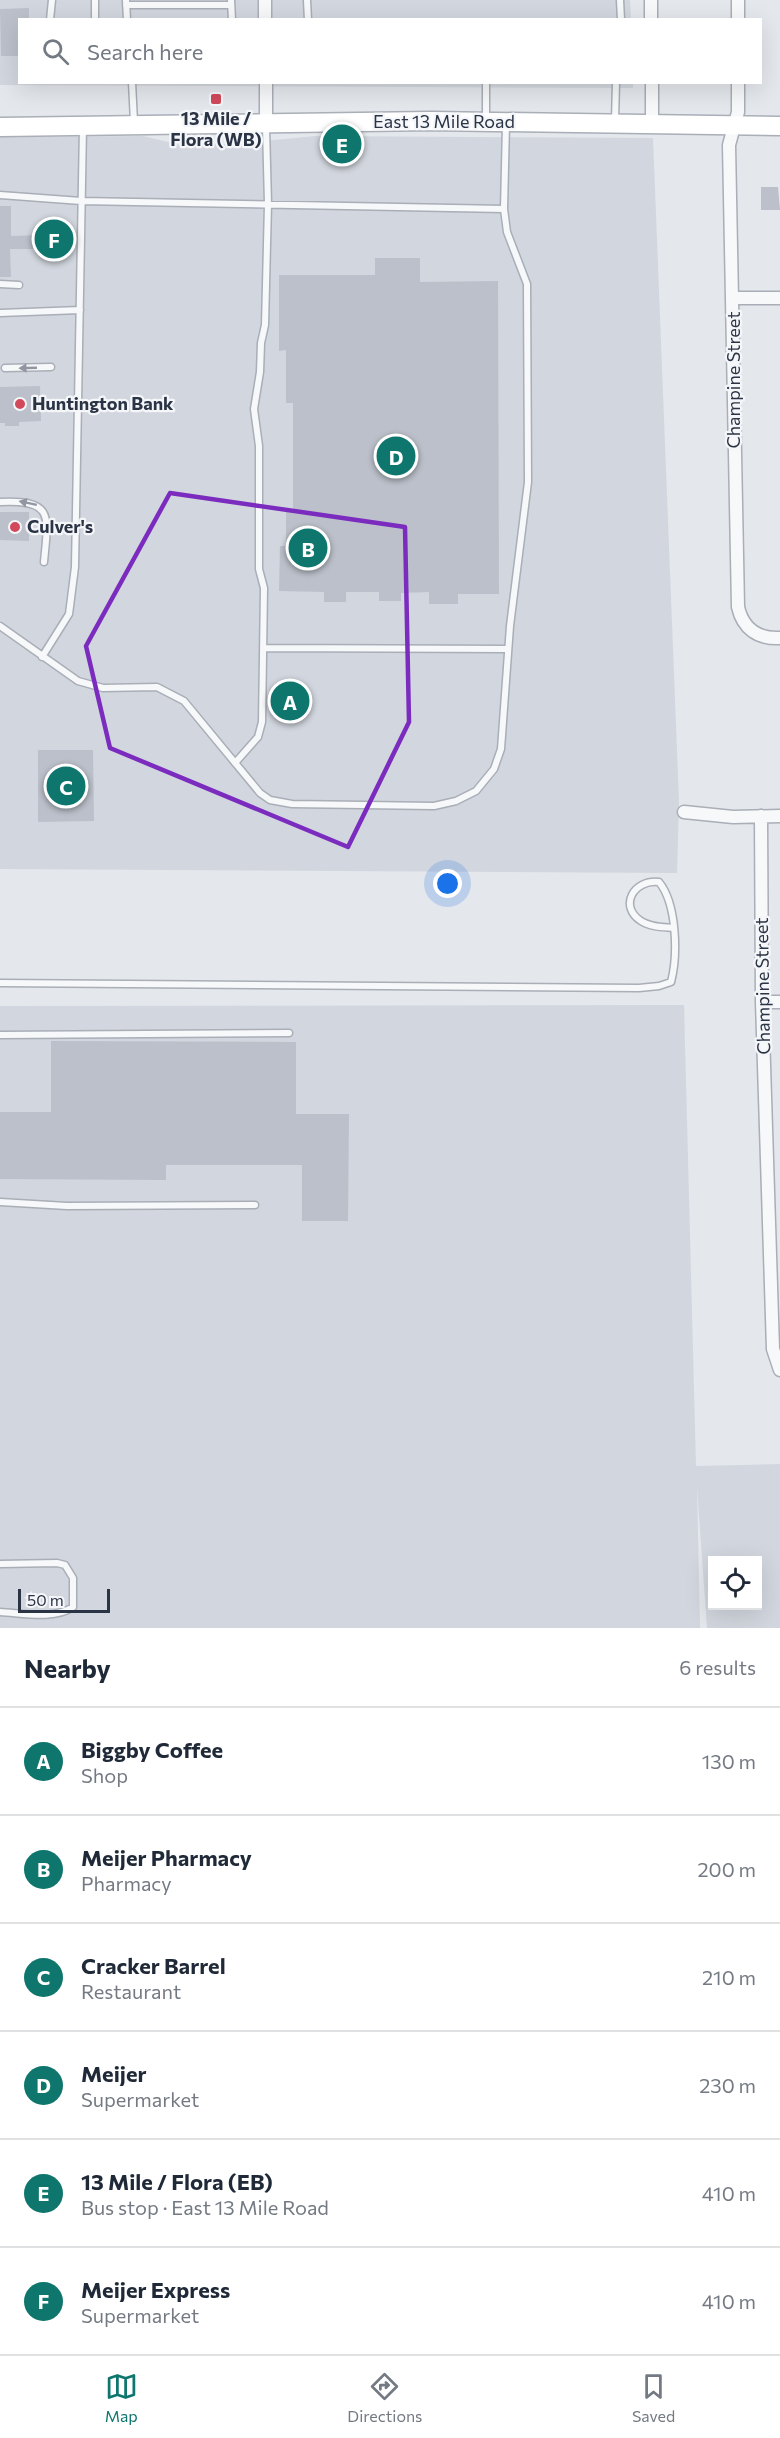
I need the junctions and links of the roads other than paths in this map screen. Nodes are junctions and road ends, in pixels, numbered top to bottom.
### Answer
1 (52, 0) edge
2 (95, 0) edge
3 (265, 0) edge
4 (307, 0) edge
5 (620, 0) edge
6 (651, 0) edge
7 (738, 0) edge
8 (231, 2) edge
9 (126, 3) edge
10 (50, 18) edge
11 (95, 18) edge
12 (127, 18) edge
13 (232, 18) edge
14 (265, 18) edge
15 (308, 18) edge
16 (621, 18) edge
17 (651, 18) edge
18 (738, 18) edge
19 (132, 84) edge
20 (266, 84) edge
21 (486, 84) edge
22 (616, 84) edge
23 (652, 84) edge
24 (738, 84) edge
25 (486, 122) junction
26 (506, 122) junction
27 (266, 124) junction
28 (615, 125) junction
29 (735, 125) junction
30 (83, 126) junction
31 (135, 126) junction
32 (652, 126) junction
33 (780, 126) edge
34 (0, 127) edge
35 (0, 195) edge
36 (81, 201) junction
37 (268, 204) junction
38 (504, 209) junction
39 (0, 285) edge
40 (19, 285) dead end
41 (733, 298) junction
42 (780, 298) edge
43 (80, 310) junction
44 (0, 313) edge
45 (51, 367) dead end
46 (5, 368) dead end
47 (0, 502) edge
48 (44, 562) dead end
49 (0, 626) edge
50 (780, 638) edge
51 (265, 648) junction
52 (508, 649) junction
53 (42, 657) junction
54 (235, 763) junction
55 (684, 812) dead end
56 (761, 816) junction
57 (780, 816) edge
58 (673, 928) junction
59 (0, 983) edge
60 (762, 1002) junction
61 (780, 1002) edge
62 (289, 1033) dead end
63 (0, 1035) edge
64 (774, 1190) edge
65 (0, 1202) edge
66 (255, 1205) dead end
67 (780, 1370) edge
68 (0, 1564) edge
69 (0, 1612) edge

1 - 10 lane
2 - 11 lane
3 - 14 street
4 - 15 lane
5 - 16 lane
6 - 17 street
7 - 18 street
8 - 9 lane
8 - 13 lane
9 - 12 lane
19 - 31 lane
20 - 27 street
21 - 25 lane
22 - 28 lane
23 - 32 street
24 - 29 street, Champine Street
25 - 26 main road, East 13 Mile Road
25 - 27 main road, East 13 Mile Road
26 - 28 main road, East 13 Mile Road
26 - 38 lane
27 - 31 main road, East 13 Mile Road
27 - 37 lane
28 - 32 main road, East 13 Mile Road
29 - 32 main road, East 13 Mile Road
29 - 33 main road, East 13 Mile Road
29 - 41 street, Champine Street
30 - 31 main road, East 13 Mile Road
30 - 34 main road, East 13 Mile Road
30 - 36 lane
35 - 36 lane
36 - 37 lane
36 - 43 lane
37 - 38 lane
37 - 51 lane
38 - 52 lane
39 - 40 lane
41 - 42 street
41 - 50 street, Champine Street
43 - 44 lane
43 - 53 lane
45 -> 46 lane
48 -> 47 lane
49 - 53 lane
51 - 52 lane
51 - 54 lane
52 - 54 lane
53 - 54 lane
55 - 56 street
56 - 57 street
56 - 60 street, Champine Street
58 - 58 lane
58 - 59 lane
60 - 61 street
60 - 64 street, Champine Street
62 - 63 lane
64 - 67 street, Champine Street
65 - 66 lane
68 - 69 lane

